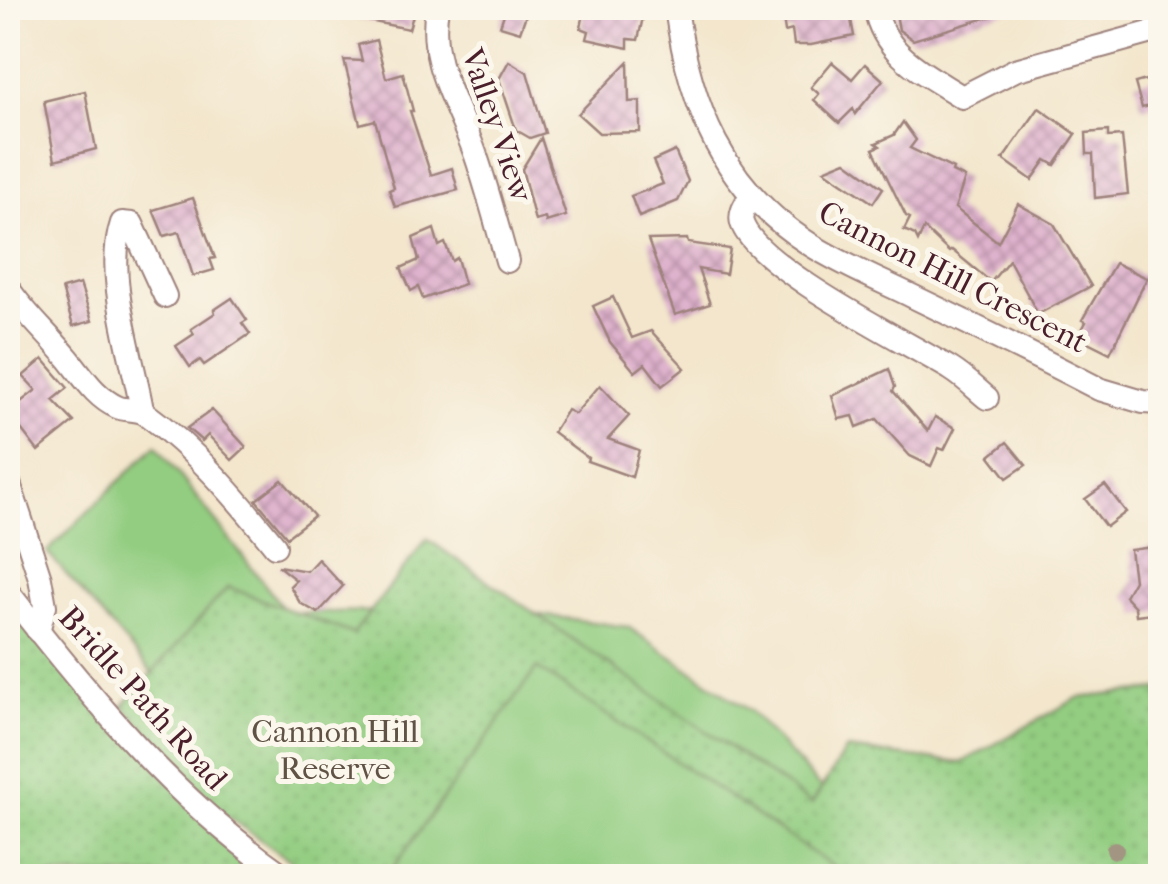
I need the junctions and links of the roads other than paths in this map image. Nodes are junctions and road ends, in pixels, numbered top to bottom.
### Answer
1 (437, 8) edge
2 (676, 8) edge
3 (876, 8) edge
4 (1160, 30) edge
5 (751, 194) junction
6 (508, 261) dead end
7 (8, 288) edge
8 (166, 296) dead end
9 (987, 398) dead end
10 (1160, 403) edge
11 (142, 410) junction
12 (8, 480) edge
13 (276, 546) dead end
14 (8, 592) edge
15 (38, 631) junction
16 (284, 876) edge

1 - 6 street, Valley View
2 - 5 street, Cannon Hill Crescent
3 - 4 street
5 - 9 street
5 - 10 street, Cannon Hill Crescent
7 - 11 street
8 - 11 street
11 - 13 street
12 - 15 street
14 - 15 street, Bridle Path Road
15 - 16 street, Bridle Path Road

